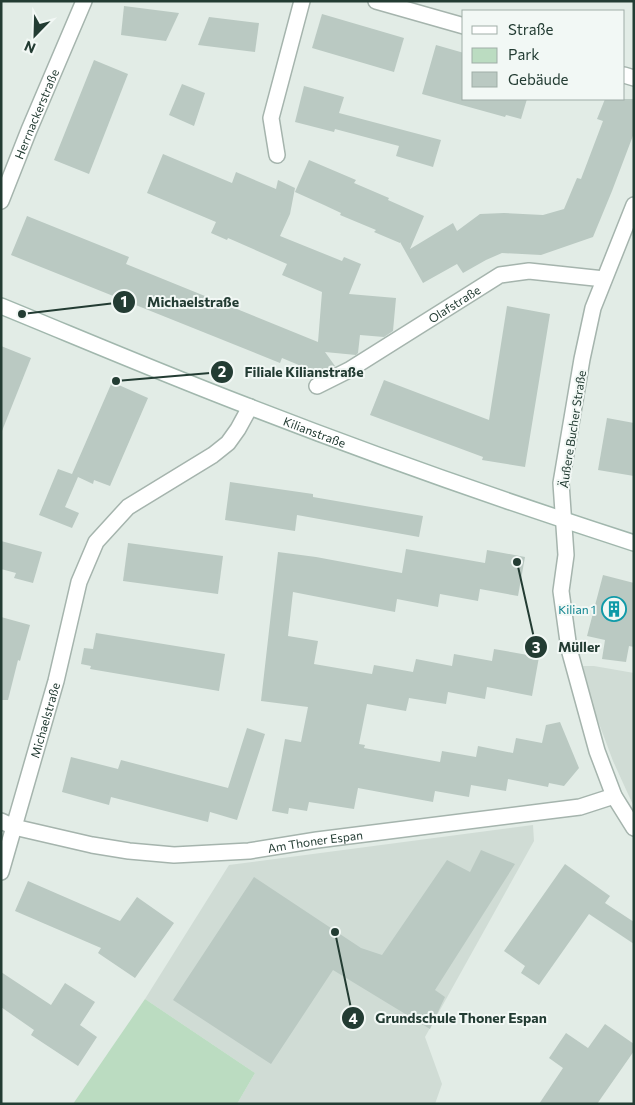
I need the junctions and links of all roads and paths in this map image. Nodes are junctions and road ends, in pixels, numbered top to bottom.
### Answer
1 (84, 1) edge
2 (302, 1) edge
3 (376, 1) edge
4 (462, 25) edge
5 (277, 155) dead end
6 (1, 201) edge
7 (634, 205) edge
8 (604, 279) junction
9 (1, 306) edge
10 (317, 386) dead end
11 (250, 407) junction
12 (564, 520) junction
13 (634, 543) edge
14 (614, 796) junction
15 (8, 824) edge
16 (634, 828) edge
17 (1, 872) edge

1 - 6 street, Herrnackerstraße
2 - 5 street
3 - 4 street
7 - 8 street, Äußere Bucher Straße
8 - 10 street, Olafstraße
8 - 12 street, Äußere Bucher Straße
9 - 11 street, Kilianstraße
11 - 12 street, Kilianstraße
11 - 15 street, Michaelstraße
12 - 13 street, Kilianstraße
12 - 14 street, Äußere Bucher Straße
14 - 15 street, Am Thoner Espan
14 - 16 street, Äußere Bucher Straße
15 - 17 street, Michaelstraße

